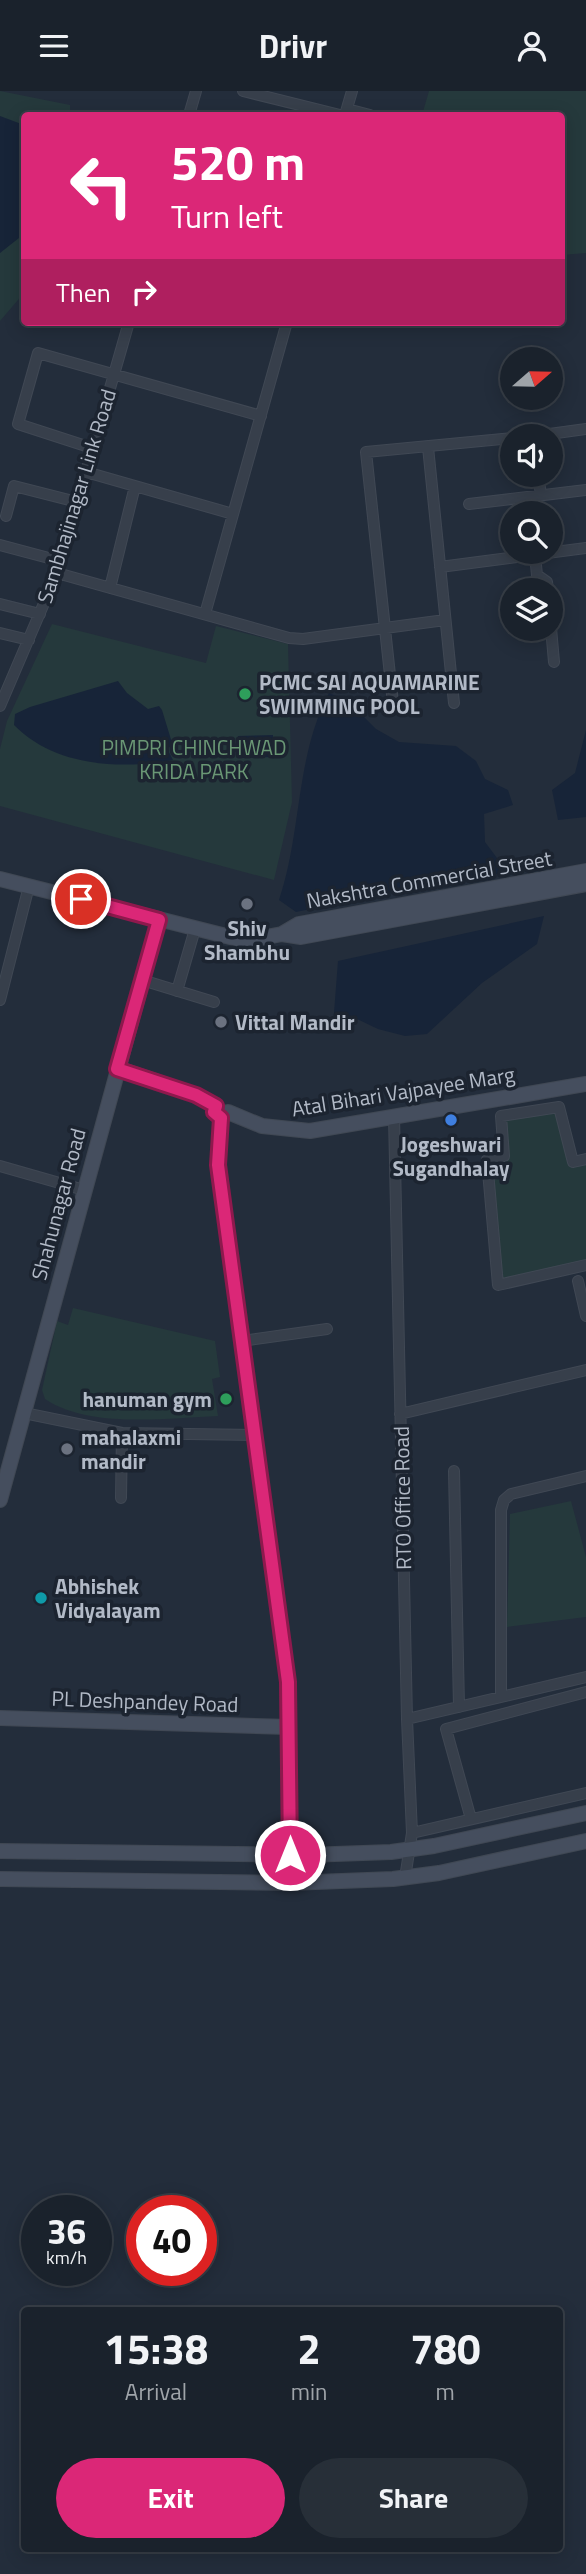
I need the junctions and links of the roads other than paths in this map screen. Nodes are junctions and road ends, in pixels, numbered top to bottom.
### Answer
1 (196, 91) edge
2 (243, 91) edge
3 (352, 91) edge
4 (190, 112) edge
5 (339, 112) edge
6 (344, 112) edge
7 (128, 326) edge
8 (286, 326) edge
9 (114, 373) junction
10 (261, 416) junction
11 (586, 429) edge
12 (563, 432) edge
13 (500, 439) edge
14 (428, 447) junction
15 (92, 448) junction
16 (86, 472) junction
17 (135, 486) junction
18 (540, 487) edge
19 (586, 490) edge
20 (541, 495) junction
21 (77, 502) junction
22 (468, 504) dead end
23 (233, 514) junction
24 (6, 516) dead end
25 (0, 545) edge
26 (586, 548) edge
27 (563, 551) edge
28 (500, 559) edge
29 (59, 567) junction
30 (440, 567) junction
31 (110, 588) junction
32 (0, 604) edge
33 (40, 614) junction
34 (205, 614) junction
35 (445, 620) junction
36 (384, 628) junction
37 (0, 633) edge
38 (29, 640) junction
39 (552, 641) edge
40 (554, 662) dead end
41 (393, 703) dead end
42 (454, 703) dead end
43 (0, 706) edge
44 (586, 871) edge
45 (0, 879) edge
46 (586, 884) edge
47 (29, 886) junction
48 (159, 920) junction
49 (195, 929) junction
50 (282, 935) junction
51 (142, 979) junction
52 (177, 991) junction
53 (0, 1000) edge
54 (214, 1002) dead end
55 (117, 1069) junction
56 (586, 1084) edge
57 (222, 1112) junction
58 (394, 1117) junction
59 (586, 1159) edge
60 (0, 1166) edge
61 (84, 1190) junction
62 (586, 1265) edge
63 (578, 1281) dead end
64 (586, 1316) edge
65 (327, 1329) dead end
66 (242, 1341) junction
67 (586, 1370) edge
68 (24, 1413) junction
69 (400, 1414) junction
70 (122, 1433) junction
71 (255, 1435) junction
72 (454, 1471) dead end
73 (586, 1476) edge
74 (0, 1496) edge
75 (121, 1498) dead end
76 (586, 1677) edge
77 (586, 1692) edge
78 (501, 1697) junction
79 (459, 1707) junction
80 (0, 1718) edge
81 (407, 1719) junction
82 (289, 1727) junction
83 (586, 1793) edge
84 (586, 1813) edge
85 (471, 1819) junction
86 (412, 1833) junction
87 (586, 1841) edge
88 (411, 1850) junction
89 (0, 1851) edge
90 (290, 1855) junction
91 (405, 1878) junction
92 (0, 1879) edge

1 - 4 street
2 - 5 street
3 - 6 street
7 - 9 street, Sambhajinagar Link Road
8 - 10 street
9 - 10 street
9 - 15 street, Sambhajinagar Link Road
9 - 15 street
10 - 23 street
11 - 12 street
13 - 14 street
14 - 30 street
14 - 36 street
15 - 16 street, Sambhajinagar Link Road
16 - 17 street
16 - 21 street, Sambhajinagar Link Road
17 - 23 street
17 - 31 street
18 - 20 street
19 - 20 street
20 - 22 street
21 - 24 street
21 - 29 street, Sambhajinagar Link Road
23 - 34 street
25 - 29 street
26 - 27 street
28 - 30 street
29 - 31 street
29 - 33 street, Sambhajinagar Link Road
30 - 35 street
31 - 34 street
32 - 33 street
33 - 38 street, Sambhajinagar Link Road
34 - 36 street
35 - 36 street
35 - 42 street
36 - 41 street
37 - 38 street
38 - 43 street, Sambhajinagar Link Road
39 - 40 street
44 - 50 street, Nakshtra Commercial Street
45 - 47 street, Nakshtra Commercial Street
46 - 50 street, Nakshtra Commercial Street
47 - 48 street, Nakshtra Commercial Street
47 - 53 street
48 - 49 street, Nakshtra Commercial Street
48 - 51 street, Shahunagar Road
49 - 50 street, Nakshtra Commercial Street
49 - 52 street
51 - 52 street
51 - 55 street, Shahunagar Road
52 - 54 street
55 - 57 street, Atal Bihari Vajpayee Marg
55 - 61 street, Shahunagar Road
56 - 58 street, Atal Bihari Vajpayee Marg
57 - 58 street, Atal Bihari Vajpayee Marg
57 - 66 street
58 - 69 street, RTO Office Road
59 - 62 street
60 - 61 street
61 - 68 street, Shahunagar Road
63 - 64 street
65 - 66 street
66 - 71 street
67 - 69 street
68 - 70 street
68 - 74 street, Shahunagar Road
69 - 81 street, RTO Office Road
70 - 71 street
70 - 75 street
71 - 82 street
72 - 79 street
73 - 78 street
76 - 78 street
77 - 85 street
78 - 79 street
79 - 81 street
80 - 82 street, PL Deshpandey Road
81 - 86 street, RTO Office Road
82 - 90 street
83 - 85 street
84 - 88 street
85 - 86 street
86 - 88 street, RTO Office Road
87 - 91 street
88 - 90 street
88 - 91 street, RTO Office Road
89 - 90 street
91 - 92 street

